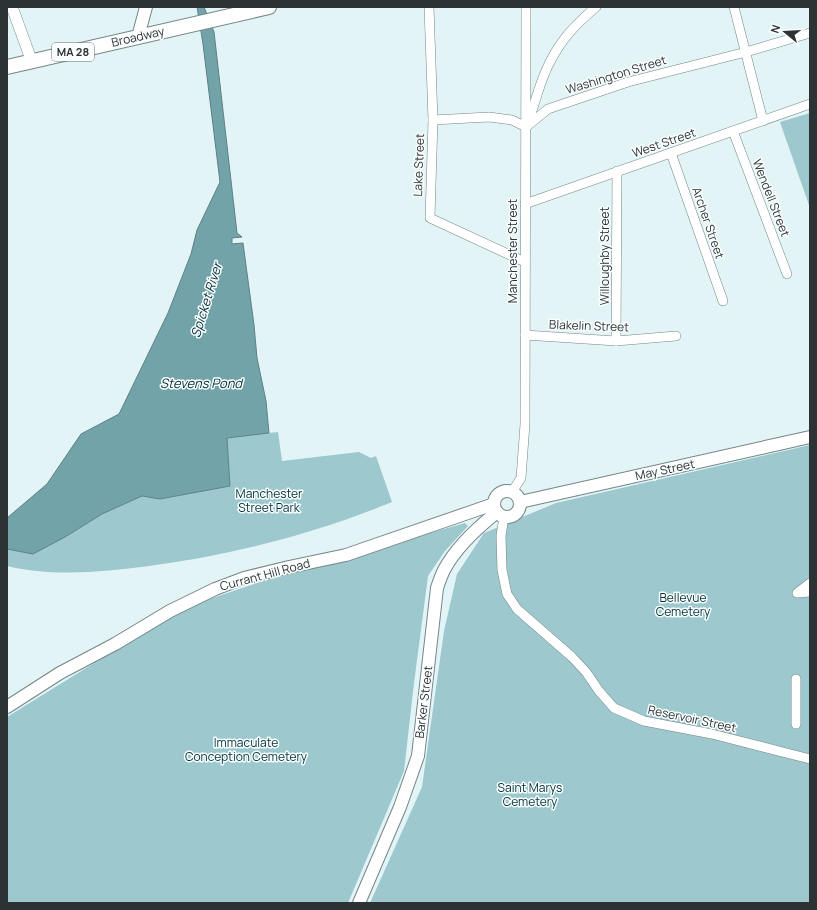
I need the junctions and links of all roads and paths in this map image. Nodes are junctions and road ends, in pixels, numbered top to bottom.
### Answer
1 (12, 7) edge
2 (146, 7) edge
3 (269, 7) edge
4 (429, 7) edge
5 (526, 7) edge
6 (596, 7) edge
7 (734, 7) edge
8 (810, 33) edge
9 (138, 37) junction
10 (746, 52) junction
11 (32, 62) junction
12 (7, 67) edge
13 (810, 104) edge
14 (433, 120) junction
15 (763, 121) junction
16 (526, 127) junction
17 (733, 131) junction
18 (671, 153) junction
19 (617, 172) junction
20 (525, 204) junction
21 (525, 262) junction
22 (787, 274) dead end
23 (723, 301) dead end
24 (525, 335) junction
25 (676, 336) dead end
26 (616, 341) junction
27 (810, 437) edge
28 (512, 492) junction
29 (520, 502) junction
30 (498, 511) junction
31 (810, 583) edge
32 (810, 592) edge
33 (796, 679) dead end
34 (7, 708) edge
35 (796, 724) dead end
36 (810, 759) edge
37 (359, 903) edge

1 - 11 street
2 - 9 main road
3 - 9 main road, Broadway / MA 28
4 - 14 street, Lake Street
5 - 16 street, Manchester Street
6 - 16 street
7 - 10 street
8 - 10 street, Washington Street
9 - 11 main road, Broadway / MA 28
10 - 15 street
10 - 16 street, Washington Street
11 - 12 main road, Broadway / MA 28
13 - 15 street, West Street
14 - 16 street
14 - 21 street, Lake Street
15 - 17 street, West Street
16 - 20 street, Manchester Street
17 - 18 street, West Street
17 - 22 street, Wendell Street
18 - 19 street, West Street
18 - 23 street, Archer Street
19 - 20 street, West Street
19 - 26 street, Willoughby Street
20 - 21 street, Manchester Street
21 - 24 street, Manchester Street
24 - 26 street, Blakelin Street
24 - 28 street, Manchester Street
25 - 26 street, Blakelin Street
27 - 29 main road, May Street
28 - 29 main road
28 - 30 main road
29 - 30 main road
30 - 34 main road, Currant Hill Road
30 - 36 street, Reservoir Street
30 - 37 main road, Barker Street
31 - 32 street
33 - 35 street

